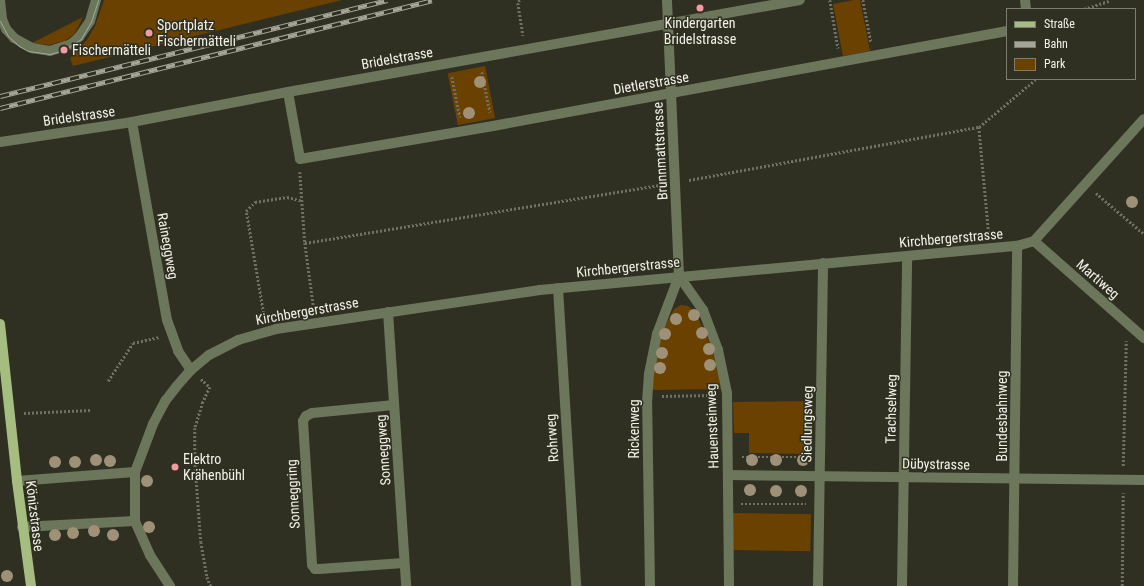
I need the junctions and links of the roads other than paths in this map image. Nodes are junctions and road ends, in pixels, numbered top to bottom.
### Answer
1 (0, 0) edge
2 (96, 0) edge
3 (667, 0) edge
4 (800, 0) edge
5 (668, 24) junction
6 (1006, 31) edge
7 (288, 92) junction
8 (671, 94) junction
9 (1144, 119) edge
10 (132, 122) junction
11 (0, 142) edge
12 (1034, 241) junction
13 (1017, 246) junction
14 (907, 256) junction
15 (823, 263) junction
16 (679, 276) junction
17 (558, 288) junction
18 (388, 312) junction
19 (0, 324) edge
20 (1144, 338) edge
21 (1, 353) edge
22 (191, 370) junction
23 (394, 405) junction
24 (135, 472) junction
25 (728, 475) junction
26 (820, 476) junction
27 (904, 478) junction
28 (1015, 478) junction
29 (1144, 480) edge
30 (17, 481) junction
31 (135, 521) junction
32 (22, 527) junction
33 (404, 563) junction
34 (30, 586) edge
35 (170, 586) edge
36 (406, 586) edge
37 (576, 586) edge
38 (650, 586) edge
39 (729, 586) edge
40 (818, 586) edge
41 (902, 586) edge
42 (1013, 586) edge

1 - 2 street
3 - 5 street, Brunnmattstrasse
4 - 5 street, Bridelstrasse
5 - 7 street, Bridelstrasse
5 - 8 street, Brunnmattstrasse
6 - 8 street, Dietlerstrasse
7 - 8 street, Dietlerstrasse
7 - 10 street, Bridelstrasse
8 - 16 street, Brunnmattstrasse
9 - 12 street
10 - 11 street, Bridelstrasse
10 - 22 street, Raineggweg
12 - 13 street, Kirchbergerstrasse
12 - 20 street, Martiweg
13 - 14 street, Kirchbergerstrasse
13 - 28 street, Bundesbahnweg
14 - 15 street, Kirchbergerstrasse
14 - 27 street, Trachselweg
15 - 16 street, Kirchbergerstrasse
15 - 26 street, Siedlungsweg
16 - 17 street, Kirchbergerstrasse
16 - 25 street, Hauensteinweg
16 - 38 street, Rickenweg
17 - 18 street, Kirchbergerstrasse
17 - 37 street, Rohrweg
18 - 22 street, Kirchbergerstrasse
18 - 23 street, Sonneggweg
19 - 21 main road, Könizstrasse
21 - 30 main road, Könizstrasse
22 - 24 street, Kirchbergerstrasse
23 - 33 street, Sonneggweg
23 - 33 street, Sonneggring
24 - 30 street
24 - 31 street, Kirchbergerstrasse
25 - 26 street, Dübystrasse
25 - 39 street, Hauensteinweg
26 - 27 street, Dübystrasse
26 - 40 street, Siedlungsweg
27 - 28 street, Dübystrasse
27 - 41 street, Trachselweg
28 - 29 street, Dübystrasse
28 - 42 street, Bundesbahnweg
30 - 32 main road, Könizstrasse
31 - 32 street
31 - 35 street
32 - 34 main road, Könizstrasse
33 - 36 street, Sonneggweg

